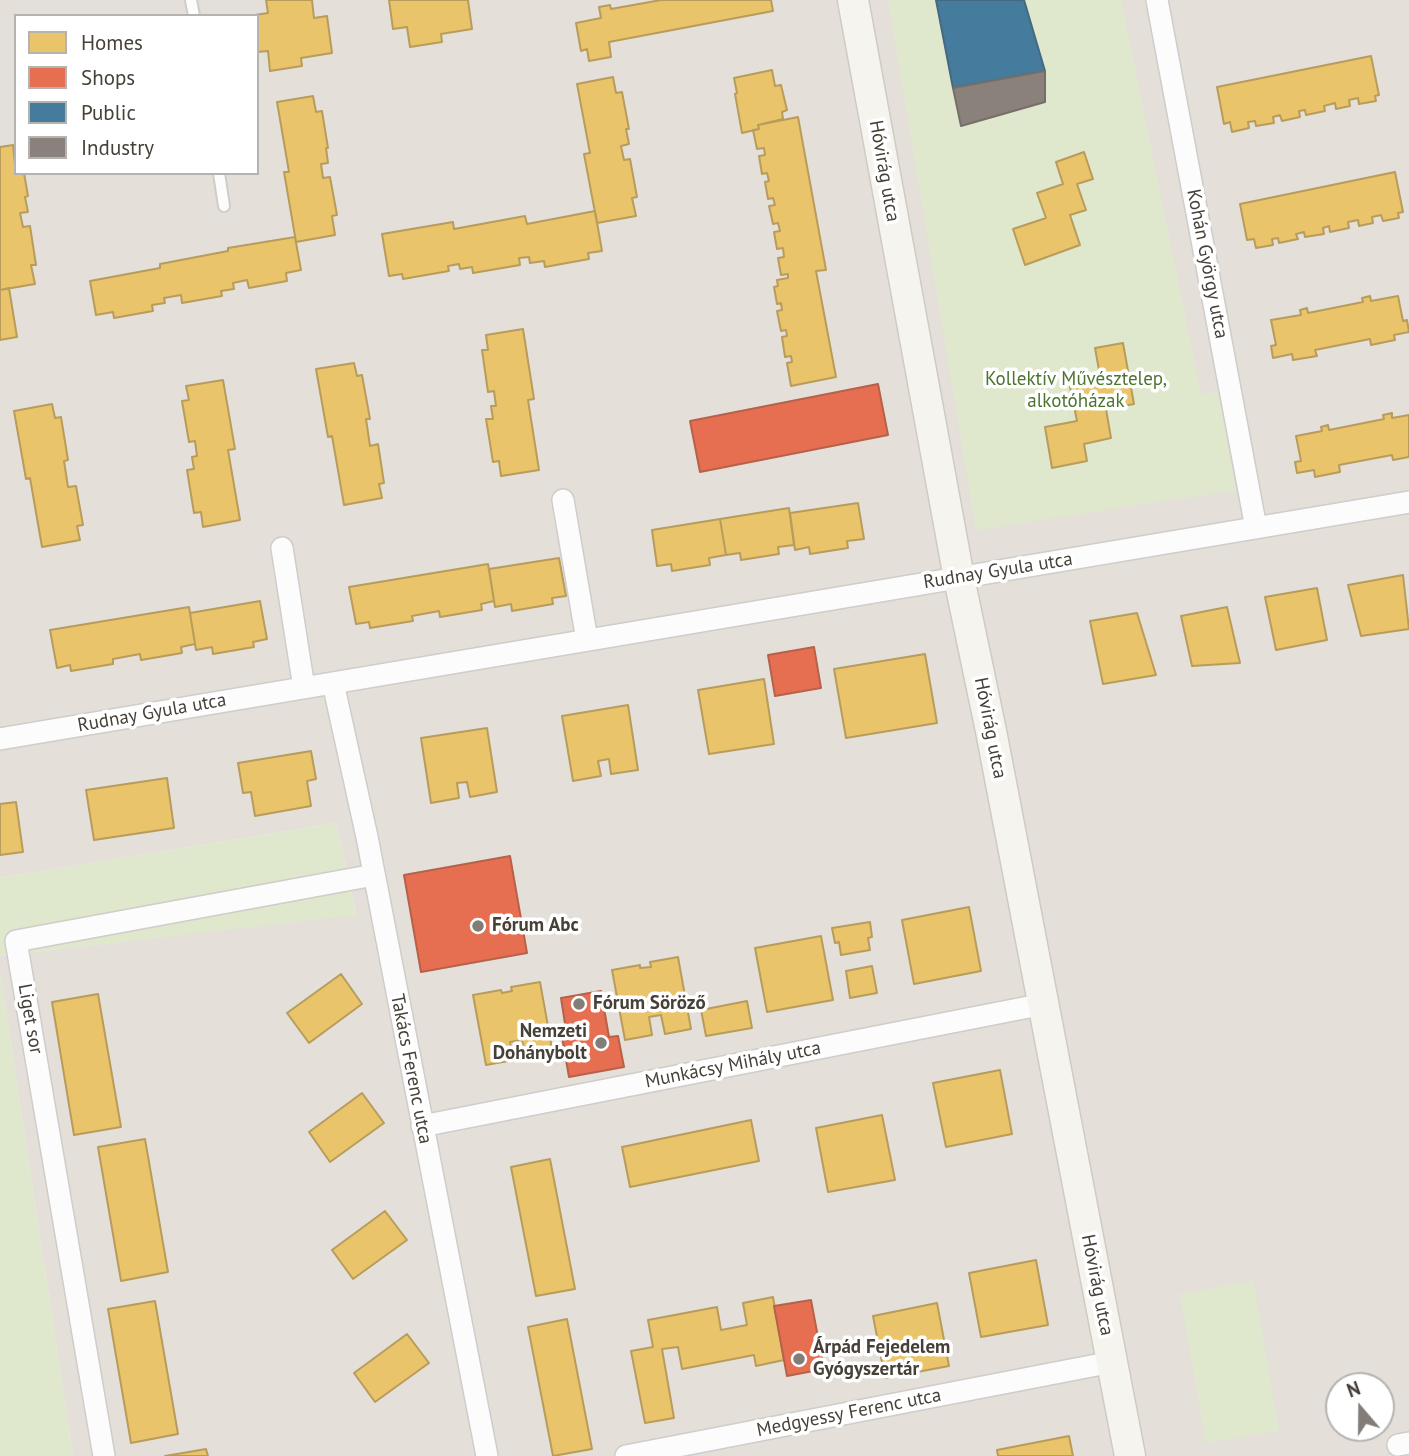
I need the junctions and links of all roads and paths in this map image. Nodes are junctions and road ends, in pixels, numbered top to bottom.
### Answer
1 (853, 0) edge
2 (1157, 0) edge
3 (219, 175) edge
4 (224, 206) dead end
5 (563, 500) dead end
6 (1409, 502) edge
7 (1256, 528) junction
8 (282, 548) dead end
9 (959, 578) junction
10 (587, 640) junction
11 (333, 683) junction
12 (304, 688) junction
13 (0, 739) edge
14 (374, 875) junction
15 (1044, 1004) junction
16 (422, 1126) junction
17 (1112, 1362) junction
18 (104, 1456) edge
19 (486, 1456) edge
20 (626, 1456) edge
21 (1130, 1456) edge

1 - 9 street, Hóvirág utca
2 - 7 street, Kohán György utca
3 - 4 lane
5 - 10 street
6 - 7 street, Rudnay Gyula utca
7 - 9 street, Rudnay Gyula utca
8 - 12 street
9 - 10 street, Rudnay Gyula utca
9 - 15 street, Hóvirág utca
10 - 11 street, Rudnay Gyula utca
11 - 12 street, Rudnay Gyula utca
11 - 14 street, Takács Ferenc utca
12 - 13 street, Rudnay Gyula utca
14 - 16 street, Takács Ferenc utca
14 - 18 street, Liget sor
15 - 16 street, Munkácsy Mihály utca
15 - 17 street, Hóvirág utca
16 - 19 street, Takács Ferenc utca
17 - 20 street, Medgyessy Ferenc utca
17 - 21 street, Hóvirág utca

